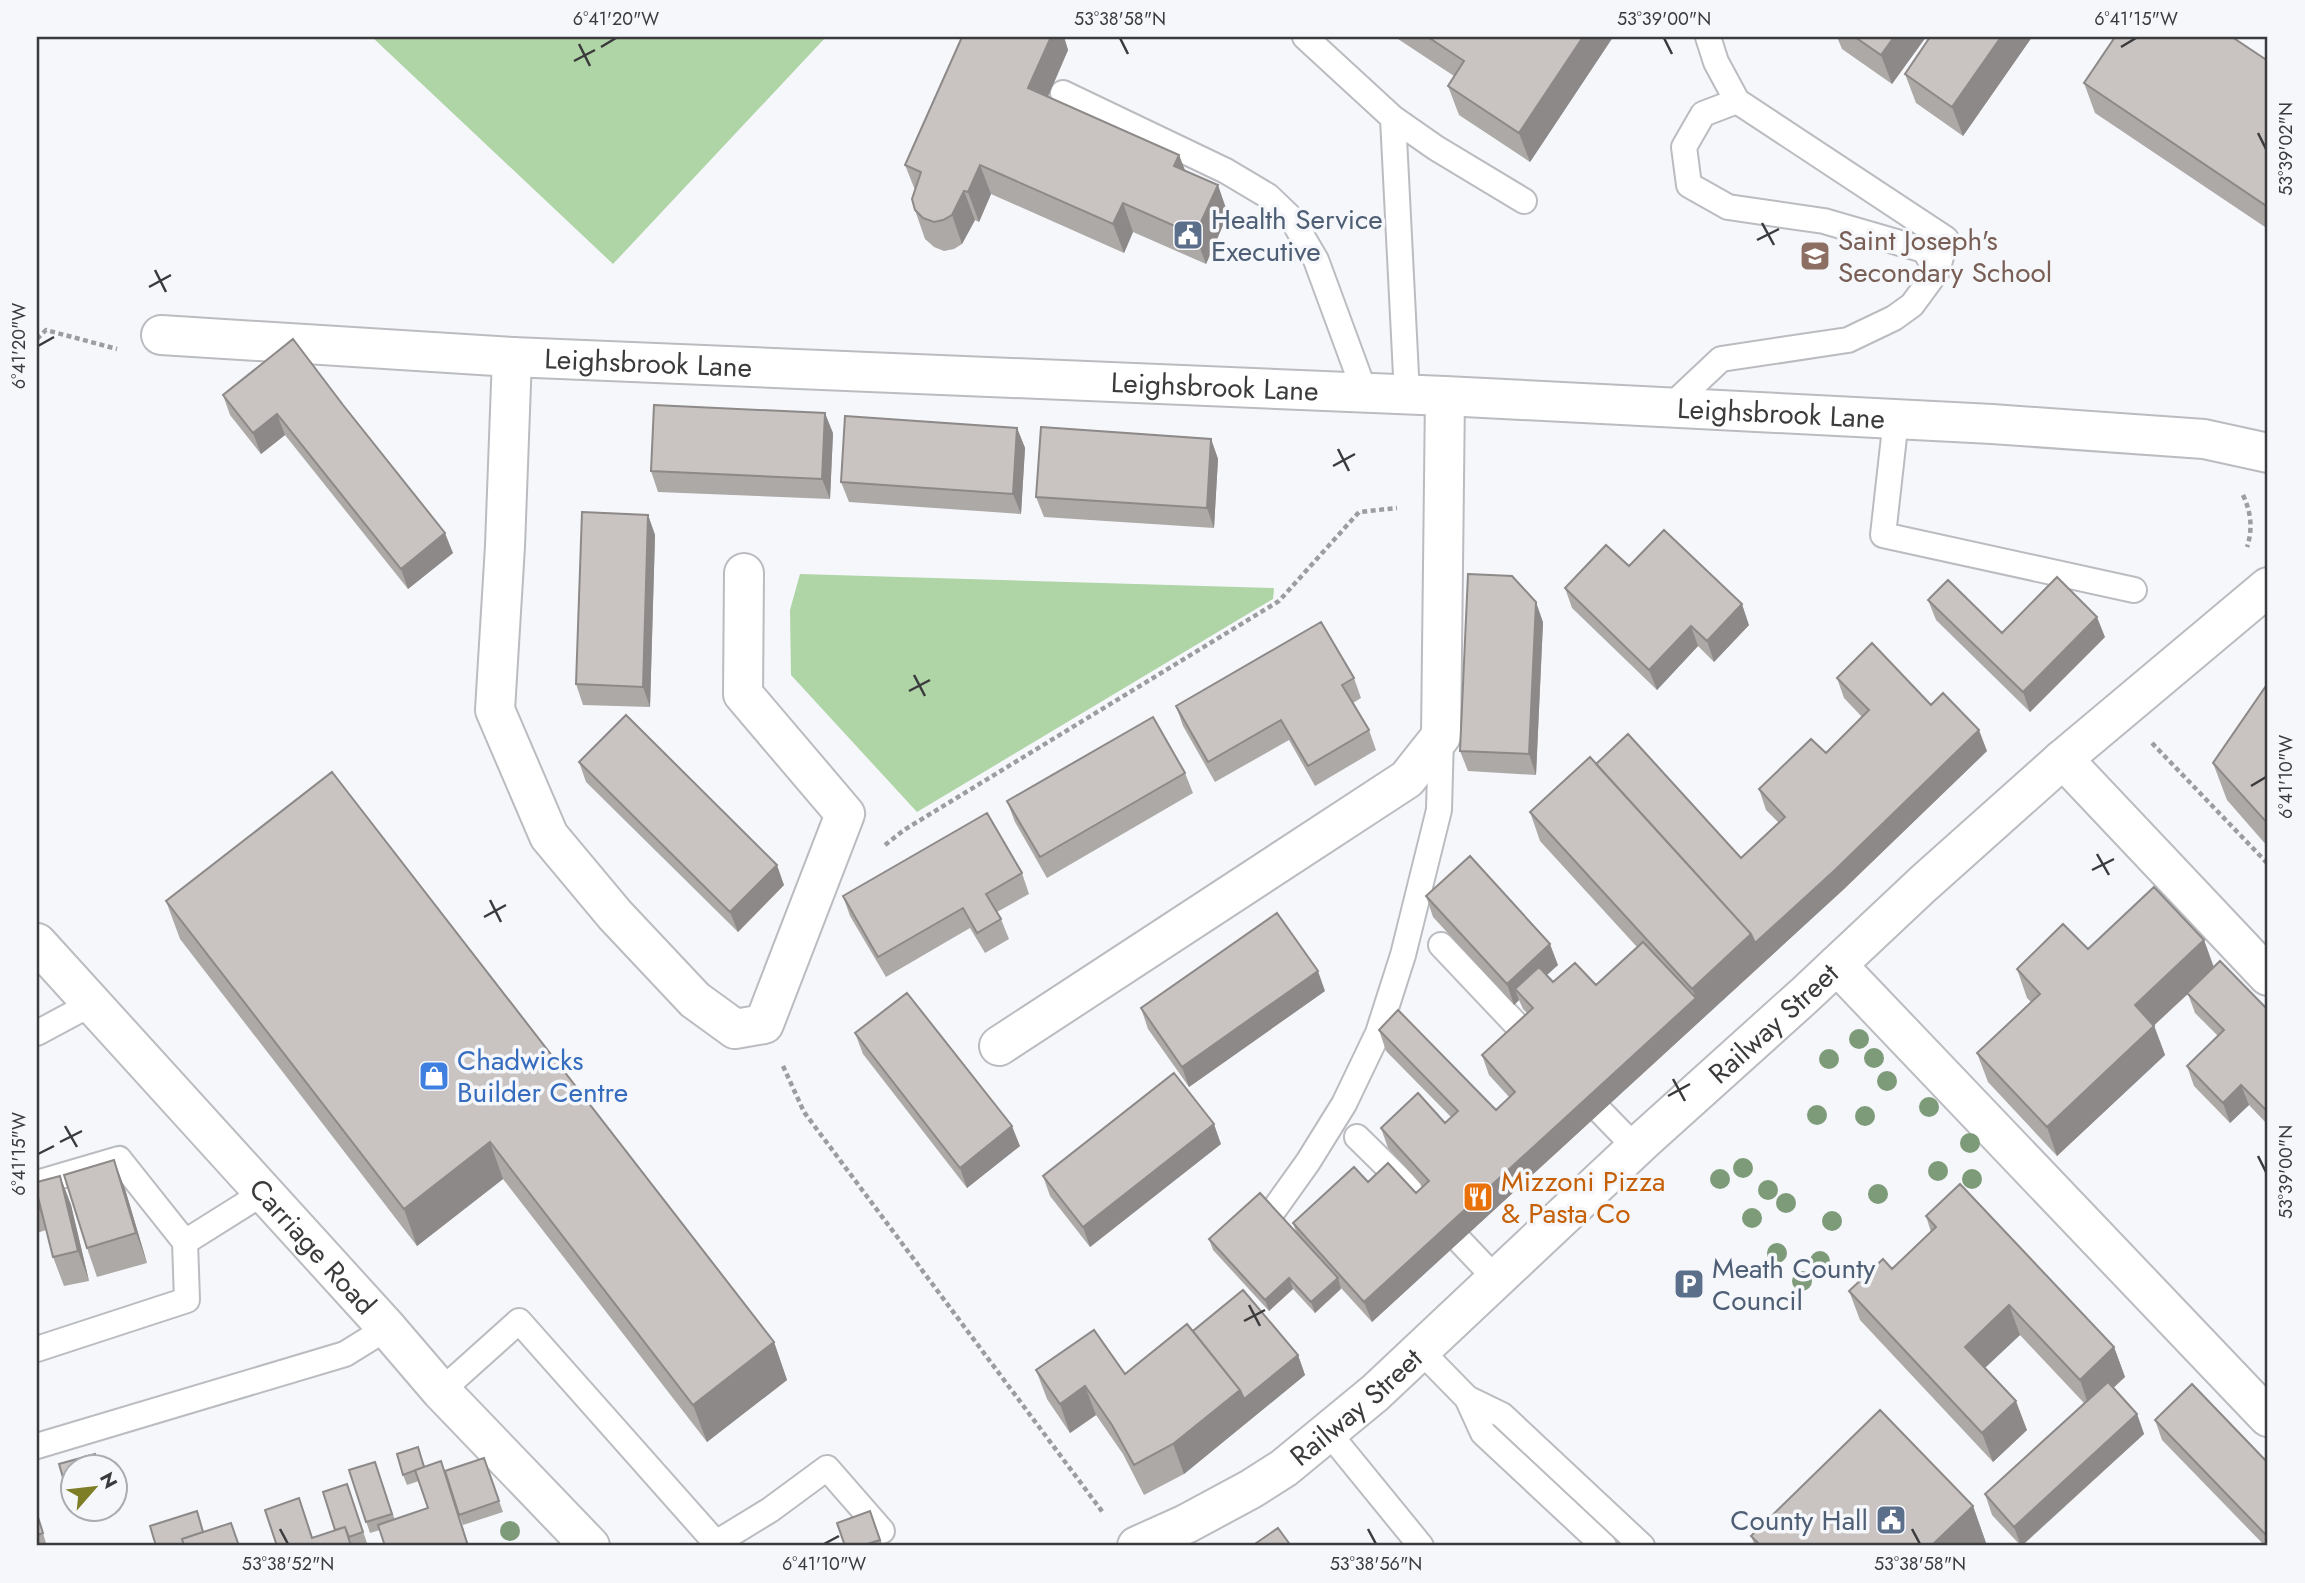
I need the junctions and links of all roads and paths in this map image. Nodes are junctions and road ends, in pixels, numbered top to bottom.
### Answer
1 (1305, 37) edge
2 (1708, 37) edge
3 (1063, 93) dead end
4 (1737, 101) junction
5 (1393, 118) junction
6 (1524, 201) dead end
7 (1937, 271) junction
8 (160, 335) joint
9 (37, 339) edge
10 (512, 357) junction
11 (1365, 393) junction
12 (1407, 395) junction
13 (1445, 396) junction
14 (1670, 407) junction
15 (1896, 419) junction
16 (2268, 453) edge
17 (2239, 489) dead end
18 (1443, 505) junction
19 (2245, 551) dead end
20 (744, 573) dead end
21 (2268, 587) edge
22 (2134, 590) dead end
23 (1441, 736) junction
24 (2146, 736) dead end
25 (2063, 760) junction
26 (884, 846) dead end
27 (2268, 864) edge
28 (1441, 945) dead end
29 (42, 957) edge
30 (1837, 965) junction
31 (2268, 976) edge
32 (91, 1004) junction
33 (764, 1024) junction
34 (37, 1032) edge
35 (1529, 1038) edge
36 (999, 1046) dead end
37 (1601, 1112) edge
38 (1357, 1137) dead end
39 (1636, 1148) junction
40 (37, 1183) edge
41 (263, 1193) junction
42 (1430, 1208) edge
43 (1273, 1211) edge
44 (1460, 1241) edge
45 (185, 1242) junction
46 (1496, 1279) junction
47 (387, 1328) junction
48 (37, 1349) edge
49 (1420, 1350) junction
50 (441, 1391) junction
51 (1467, 1398) junction
52 (2268, 1417) edge
53 (1328, 1432) junction
54 (37, 1446) edge
55 (1104, 1515) dead end
56 (882, 1531) dead end
57 (590, 1546) edge
58 (1137, 1546) edge
59 (1422, 1546) edge
60 (1604, 1546) edge
61 (1642, 1546) edge

1 - 5 lane
2 - 4 lane
3 - 11 lane
4 - 7 lane
4 - 7 lane
5 - 6 lane
5 - 12 lane
7 - 14 lane
8 - 9 path
8 - 10 street, Leighsbrook Lane
10 - 11 street, Leighsbrook Lane
10 - 33 street
11 - 12 street, Leighsbrook Lane
12 - 13 street, Leighsbrook Lane
13 - 14 street, Leighsbrook Lane
13 - 18 street
14 - 15 street, Leighsbrook Lane
15 - 16 street, Leighsbrook Lane
15 - 22 lane
17 - 19 path
18 - 23 street
18 - 26 path
20 - 33 street
21 - 25 street, Railway Street
23 - 36 street
23 - 43 lane
24 - 27 path
25 - 30 street, Railway Street
25 - 31 street
28 - 35 lane
29 - 32 street, Carriage Road
30 - 39 street, Railway Street
30 - 52 street
32 - 34 lane
32 - 41 street, Carriage Road
33 - 55 path
37 - 39 lane
38 - 42 lane
39 - 46 street, Railway Street
40 - 45 lane
41 - 45 lane
41 - 47 street, Carriage Road
44 - 46 lane
45 - 48 lane
46 - 49 street, Railway Street
47 - 50 street, Carriage Road
47 - 54 lane
49 - 51 lane
49 - 53 street, Railway Street
50 - 56 lane
50 - 57 street, Carriage Road
51 - 60 lane
51 - 61 lane
53 - 58 street, Railway Street
53 - 59 lane

